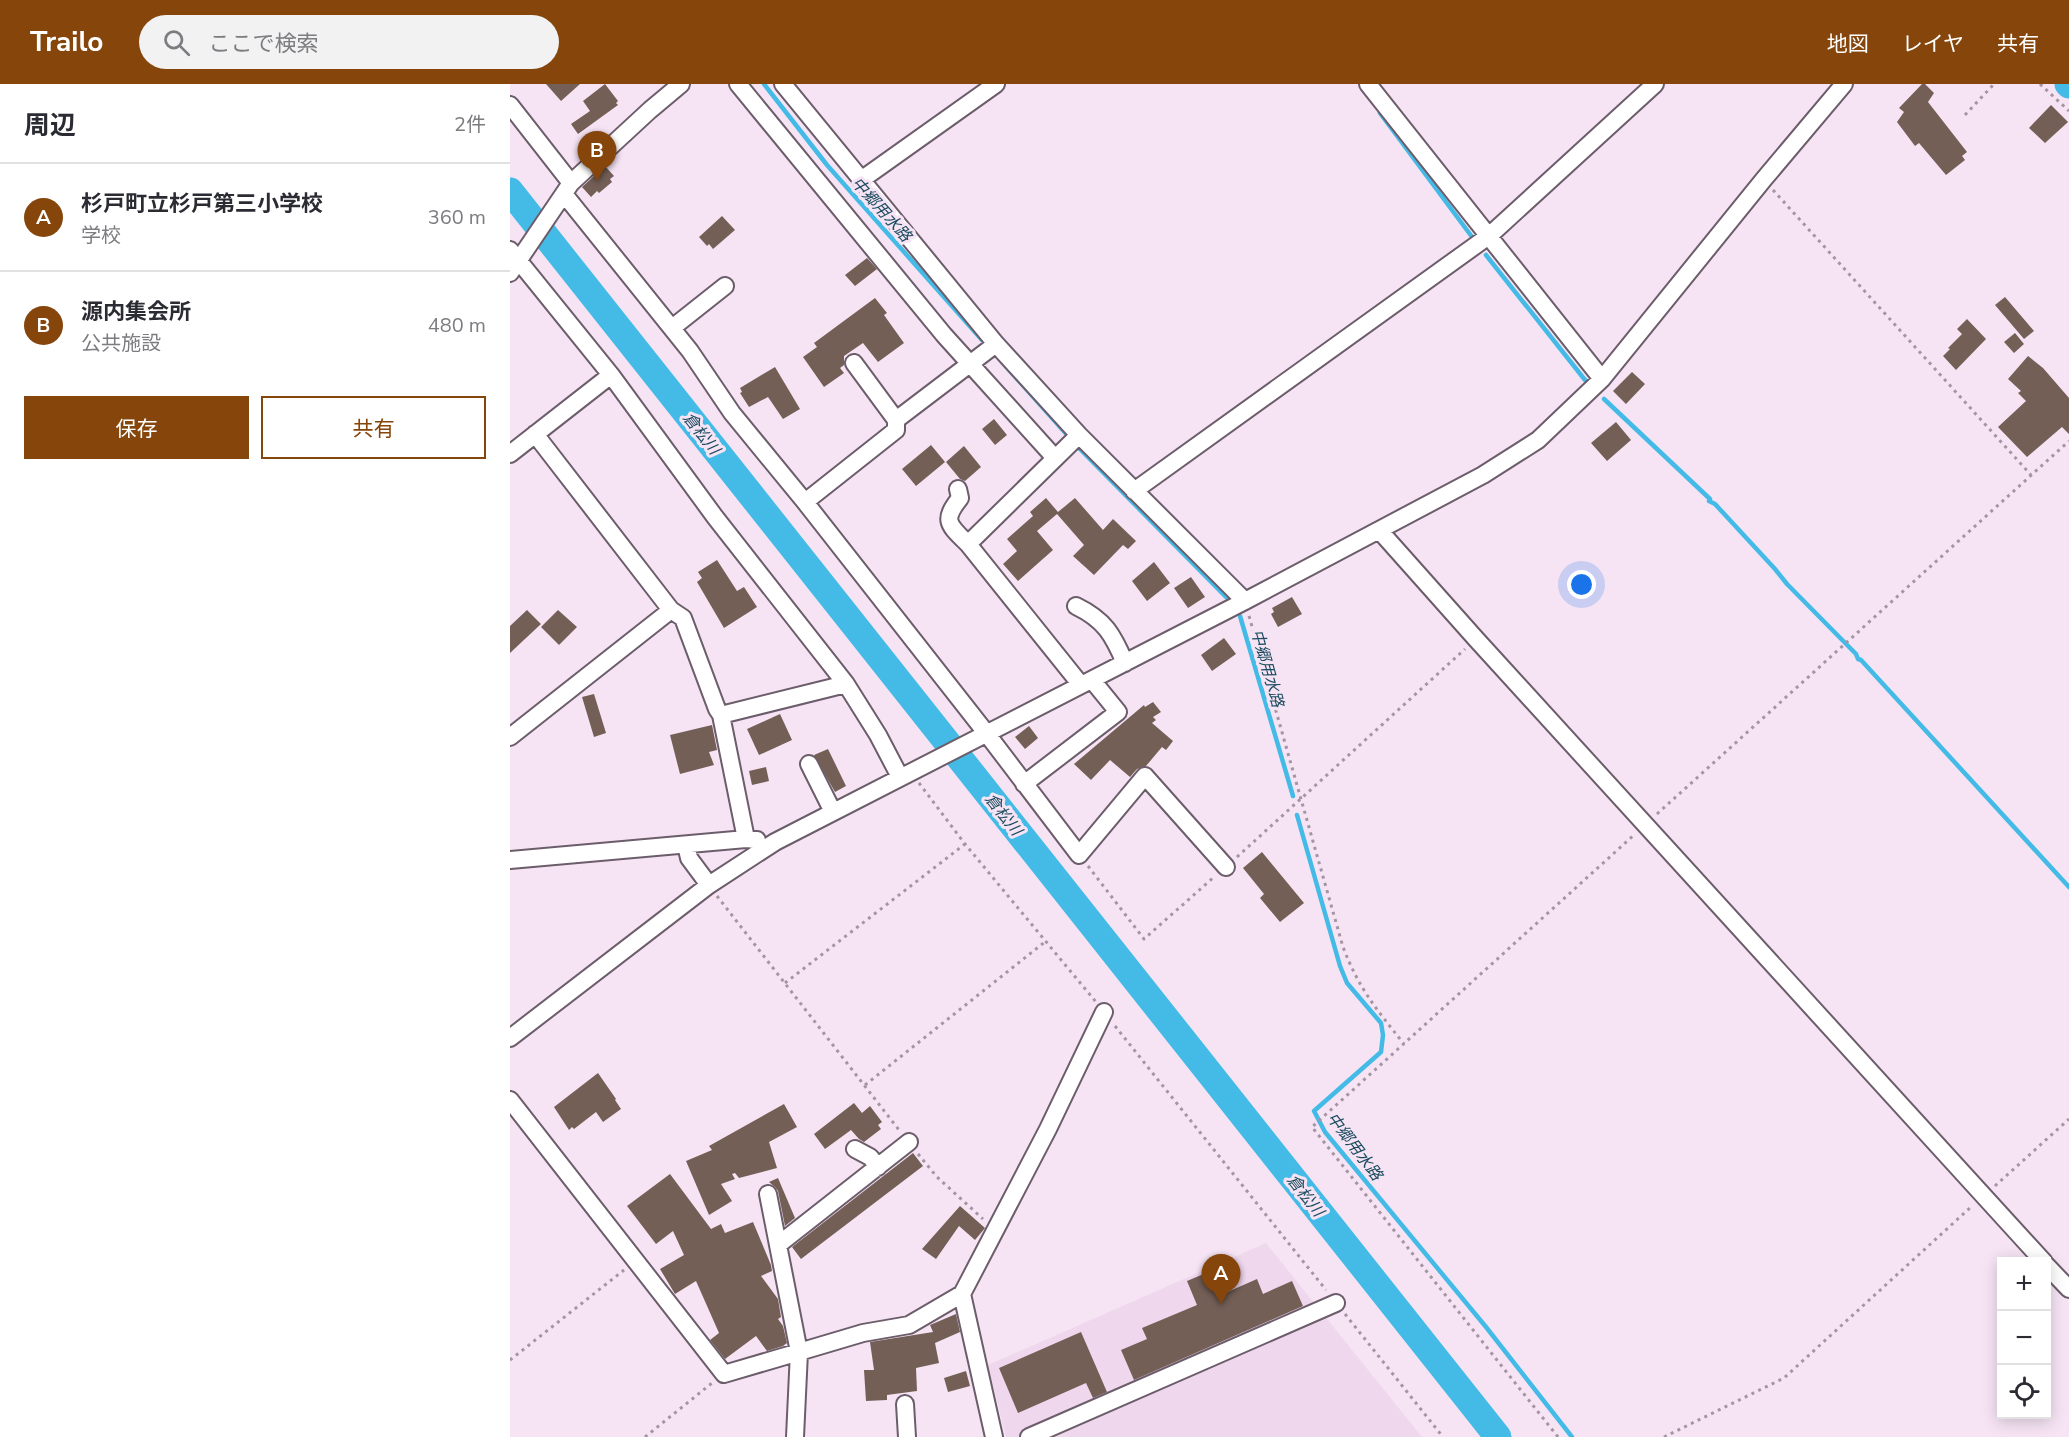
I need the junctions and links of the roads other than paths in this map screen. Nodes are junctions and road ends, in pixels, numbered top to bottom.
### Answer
1 (681, 84) edge
2 (738, 84) edge
3 (783, 84) edge
4 (996, 84) edge
5 (1368, 84) edge
6 (1654, 84) edge
7 (1844, 84) edge
8 (510, 105) edge
9 (861, 180) junction
10 (567, 188) junction
11 (1490, 235) junction
12 (513, 261) edge
13 (725, 286) dead end
14 (672, 328) junction
15 (996, 344) junction
16 (854, 363) dead end
17 (970, 364) junction
18 (611, 375) junction
19 (1602, 379) junction
20 (896, 420) junction
21 (535, 434) junction
22 (1079, 435) junction
23 (510, 454) edge
24 (1056, 458) junction
25 (958, 489) dead end
26 (1134, 491) junction
27 (806, 502) junction
28 (1379, 530) junction
29 (968, 543) junction
30 (732, 556) dead end
31 (1245, 601) junction
32 (1076, 606) dead end
33 (671, 610) junction
34 (1125, 663) junction
35 (1087, 683) junction
36 (840, 686) junction
37 (722, 715) junction
38 (512, 732) edge
39 (985, 735) junction
40 (808, 764) dead end
41 (905, 775) junction
42 (1024, 784) junction
43 (833, 812) junction
44 (746, 839) junction
45 (774, 842) junction
46 (686, 845) junction
47 (510, 860) edge
48 (1226, 867) road end
49 (709, 885) junction
50 (1104, 1011) road end
51 (510, 1038) edge
52 (510, 1100) edge
53 (909, 1142) road end
54 (855, 1149) dead end
55 (878, 1167) junction
56 (768, 1194) dead end
57 (778, 1245) junction
58 (2040, 1257) edge
59 (2051, 1270) edge
60 (2069, 1289) edge
61 (962, 1294) junction
62 (1336, 1303) road end
63 (799, 1352) junction
64 (905, 1404) dead end
65 (795, 1437) edge
66 (908, 1437) edge
67 (994, 1437) edge
68 (1029, 1437) edge

1 - 10 street
2 - 17 street
3 - 9 street
4 - 9 street
5 - 11 street
6 - 11 street
7 - 19 street
8 - 10 street
9 - 15 street
10 - 12 street
10 - 14 street
11 - 19 street
11 - 26 street
12 - 18 street
13 - 14 street
14 - 27 street
15 - 17 street
15 - 22 street
16 - 20 street
17 - 20 street
17 - 24 street
18 - 21 street
18 - 36 street
19 - 28 street
20 - 27 street
21 - 23 street
21 - 33 street
22 - 24 street
22 - 26 street
24 - 29 street
25 - 29 street
26 - 31 street
27 - 39 street
28 - 31 street
28 - 58 street
29 - 35 street
30 - 36 street
31 - 34 street
32 - 34 street
33 - 37 street
33 - 38 street
34 - 35 street
35 - 39 street
35 - 42 street
36 - 37 street
36 - 41 street
37 - 44 street
39 - 41 street
39 - 42 street
40 - 43 street
41 - 43 street
42 - 48 street
43 - 45 street
44 - 45 street
44 - 46 street
45 - 49 street
46 - 47 street
46 - 49 street
49 - 51 street
50 - 61 street
52 - 63 street
53 - 55 street
54 - 55 street
55 - 57 street
56 - 57 street
57 - 63 street
59 - 60 street
61 - 63 street
61 - 67 street
62 - 68 street
63 - 65 street
64 - 66 street

